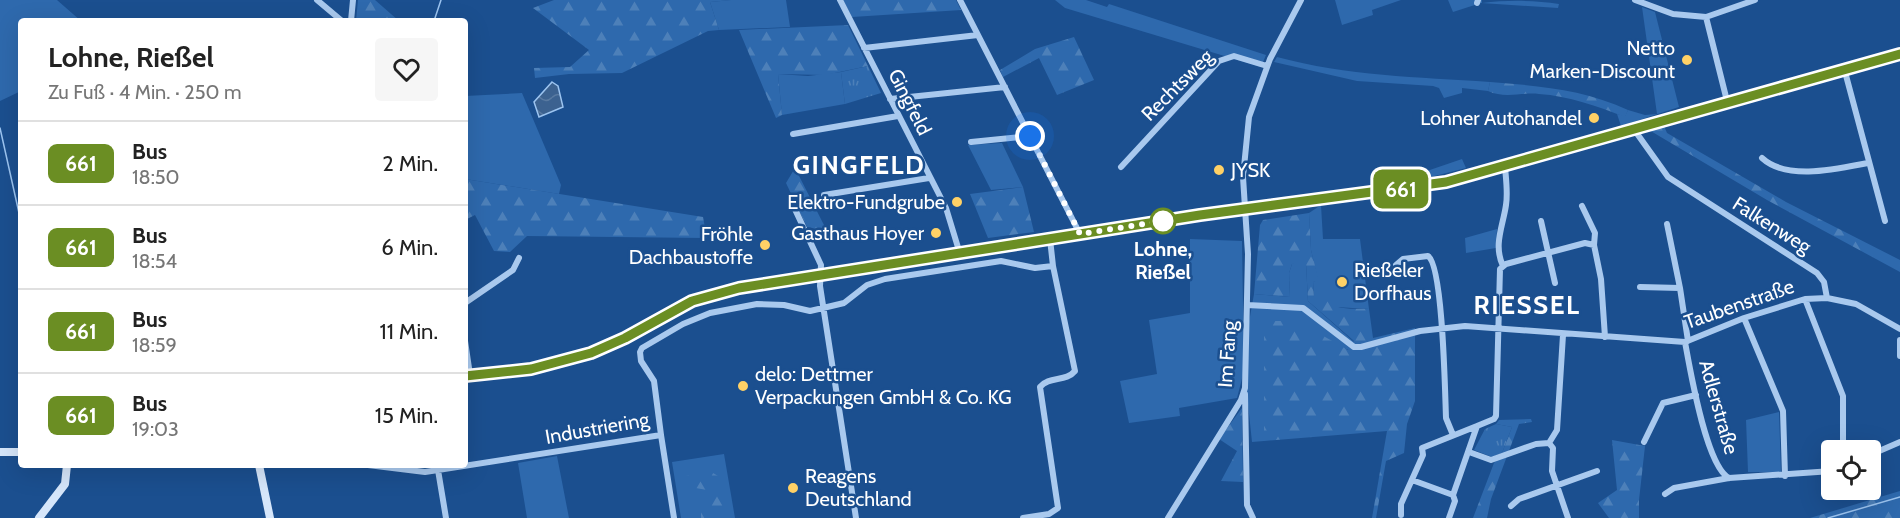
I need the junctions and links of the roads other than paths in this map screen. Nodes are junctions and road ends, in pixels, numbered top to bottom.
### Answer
1 (317, 0) edge
2 (353, 0) edge
3 (840, 0) edge
4 (960, 0) edge
5 (1301, 0) edge
6 (1635, 0) edge
7 (1753, 0) edge
8 (1648, 2) edge
9 (1706, 17) junction
10 (338, 18) edge
11 (351, 18) edge
12 (978, 35) junction
13 (864, 48) junction
14 (1900, 54) edge
15 (1267, 66) junction
16 (1844, 68) junction
17 (1005, 87) junction
18 (890, 99) junction
19 (1727, 101) junction
20 (898, 116) junction
21 (1634, 128) junction
22 (793, 134) dead end
23 (1030, 136) junction
24 (971, 142) dead end
25 (1762, 158) dead end
26 (1868, 163) junction
27 (1121, 167) dead end
28 (1505, 167) junction
29 (929, 178) junction
30 (824, 195) dead end
31 (793, 205) dead end
32 (1582, 206) dead end
33 (1245, 208) junction
34 (1541, 220) dead end
35 (1885, 221) dead end
36 (1667, 224) dead end
37 (1080, 234) junction
38 (1050, 238) junction
39 (1594, 245) junction
40 (1550, 252) junction
41 (960, 254) junction
42 (519, 258) dead end
43 (1396, 265) dead end
44 (1053, 266) junction
45 (1503, 266) junction
46 (819, 277) junction
47 (1555, 283) dead end
48 (1640, 288) dead end
49 (1680, 288) junction
50 (1827, 298) junction
51 (1805, 299) junction
52 (468, 301) edge
53 (1247, 305) junction
54 (823, 308) junction
55 (1744, 318) junction
56 (1441, 328) junction
57 (1498, 328) junction
58 (1900, 329) edge
59 (1563, 334) junction
60 (1605, 338) junction
61 (1900, 340) edge
62 (1686, 341) junction
63 (1900, 356) edge
64 (468, 376) edge
65 (1245, 388) junction
66 (1696, 395) junction
67 (1477, 426) junction
68 (661, 435) junction
69 (1453, 435) junction
70 (1843, 440) edge
71 (1644, 442) dead end
72 (1900, 442) edge
73 (1549, 443) junction
74 (1881, 450) edge
75 (0, 452) edge
76 (18, 452) edge
77 (1469, 452) junction
78 (468, 465) edge
79 (67, 468) edge
80 (260, 468) edge
81 (392, 468) edge
82 (451, 468) edge
83 (438, 470) junction
84 (1597, 471) dead end
85 (1821, 472) edge
86 (1785, 476) junction
87 (1730, 478) junction
88 (1413, 480) junction
89 (1557, 487) junction
90 (1665, 494) dead end
91 (1453, 495) junction
92 (1511, 506) dead end
93 (1401, 515) dead end
94 (39, 518) edge
95 (270, 518) edge
96 (446, 518) edge
97 (674, 518) edge
98 (856, 518) edge
99 (1023, 518) edge
100 (1168, 518) edge
101 (1253, 518) edge
102 (1449, 518) edge
103 (1568, 518) edge

1 - 10 street
2 - 11 street
3 - 13 street, Gingfeld
4 - 12 street
5 - 15 street, Im Fang
6 - 8 street
7 - 9 street
8 - 9 street
9 - 19 street
12 - 13 street
12 - 17 street
13 - 18 street, Gingfeld
14 - 16 main road
15 - 27 street, Rechtsweg
15 - 33 street, Im Fang
16 - 19 main road
16 - 26 street
17 - 18 street
17 - 23 street
18 - 20 street, Gingfeld
19 - 21 main road
20 - 22 street
20 - 29 street, Gingfeld
21 - 28 main road
21 - 50 street, Falkenweg
23 - 24 street
23 - 37 street
25 - 26 street
26 - 35 street
28 - 33 main road
28 - 45 street
29 - 30 street
29 - 41 street, Gingfeld
31 - 46 street
32 - 39 street
33 - 37 main road
33 - 53 street, Im Fang
34 - 40 street
36 - 49 street, Adlerstraße
37 - 38 main road
38 - 41 main road
38 - 44 street
39 - 40 street
39 - 60 street
40 - 45 street
40 - 47 street
41 - 46 main road
42 - 52 street
43 - 56 street
44 - 54 street
44 - 99 street
45 - 57 street
46 - 54 street
46 - 64 main road
48 - 49 street
49 - 62 street, Adlerstraße
50 - 51 street, Taubenstraße
50 - 58 street
51 - 55 street, Taubenstraße
51 - 70 street
53 - 56 street, Taubenstraße
53 - 65 street, Im Fang
54 - 68 street, Industriering
54 - 98 street
55 - 62 street, Taubenstraße
55 - 86 street
56 - 57 street, Taubenstraße
56 - 69 street
57 - 59 street, Taubenstraße
57 - 67 street
59 - 60 street, Taubenstraße
59 - 73 street
60 - 62 street, Taubenstraße
61 - 63 street
62 - 66 street, Adlerstraße
65 - 100 street, Im Fang
65 - 101 street
66 - 71 street
66 - 87 street, Adlerstraße
67 - 69 street
67 - 77 street
68 - 78 street, Industriering
68 - 97 street
69 - 88 street
72 - 74 street
73 - 77 street
73 - 89 street
75 - 76 main road
77 - 91 street
79 - 94 main road
80 - 95 main road
81 - 83 street, Industriering
82 - 83 street, Industriering
83 - 96 street
84 - 89 street
85 - 86 street
86 - 87 street
87 - 90 street
88 - 91 street
88 - 93 street
89 - 92 street
89 - 103 street
91 - 102 street

